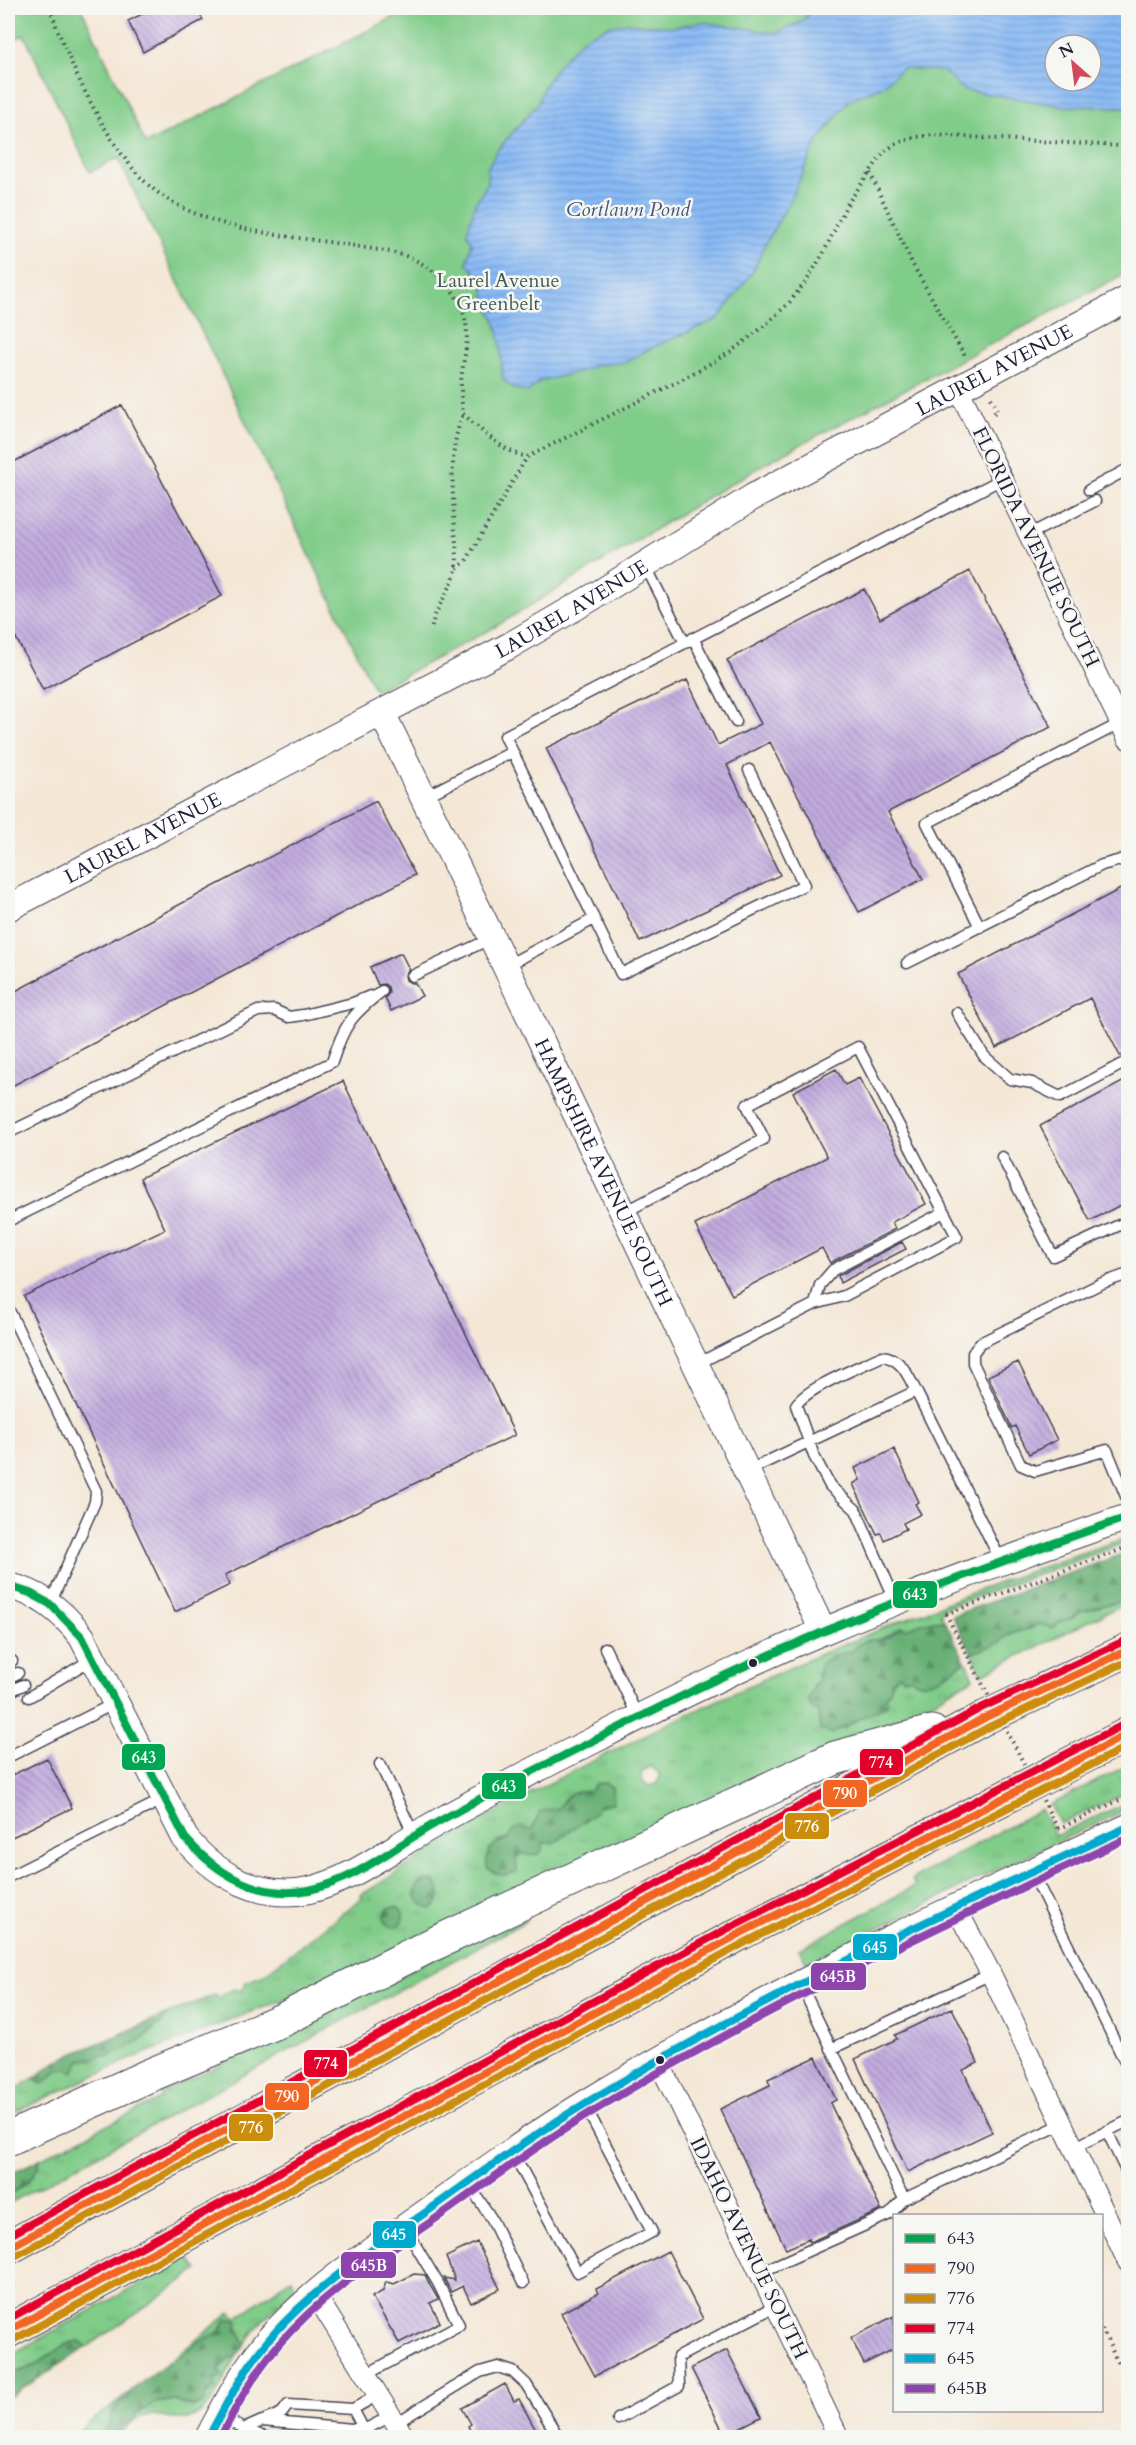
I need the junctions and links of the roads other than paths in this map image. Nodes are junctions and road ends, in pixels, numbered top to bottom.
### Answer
1 (1128, 298) edge
2 (958, 388) junction
3 (1128, 469) edge
4 (1004, 478) junction
5 (1089, 490) dead end
6 (1095, 501) dead end
7 (1030, 534) junction
8 (645, 564) junction
9 (689, 641) junction
10 (382, 713) junction
11 (736, 722) dead end
12 (1125, 731) edge
13 (513, 752) junction
14 (749, 770) dead end
15 (424, 797) junction
16 (1128, 858) edge
17 (8, 909) edge
18 (594, 919) junction
19 (980, 927) junction
20 (492, 938) junction
21 (907, 963) dead end
22 (505, 966) junction
23 (412, 976) dead end
24 (957, 1013) dead end
25 (1128, 1061) edge
26 (8, 1133) edge
27 (1002, 1157) dead end
28 (944, 1212) junction
29 (623, 1213) junction
30 (8, 1221) edge
31 (1128, 1221) edge
32 (1128, 1274) edge
33 (815, 1304) junction
34 (8, 1308) edge
35 (696, 1365) junction
36 (916, 1391) junction
37 (808, 1442) junction
38 (747, 1471) junction
39 (1128, 1501) edge
40 (1128, 1516) edge
41 (1001, 1561) junction
42 (8, 1586) edge
43 (896, 1602) junction
44 (50, 1605) junction
45 (823, 1631) junction
46 (605, 1648) dead end
47 (1128, 1650) edge
48 (94, 1658) junction
49 (23, 1685) dead end
50 (8, 1692) edge
51 (28, 1697) dead end
52 (117, 1702) junction
53 (638, 1717) junction
54 (986, 1718) junction
55 (1128, 1734) edge
56 (8, 1757) edge
57 (380, 1764) dead end
58 (165, 1799) junction
59 (1128, 1827) edge
60 (414, 1836) junction
61 (1031, 1872) junction
62 (8, 1877) edge
63 (957, 1908) junction
64 (991, 1974) junction
65 (801, 1985) junction
66 (831, 2049) junction
67 (658, 2060) junction
68 (1128, 2068) edge
69 (584, 2104) junction
70 (1128, 2121) edge
71 (1062, 2124) junction
72 (1107, 2131) junction
73 (8, 2139) edge
74 (1073, 2148) junction
75 (512, 2151) junction
76 (1128, 2175) edge
77 (467, 2183) junction
78 (904, 2199) junction
79 (405, 2228) junction
80 (8, 2247) edge
81 (1128, 2262) edge
82 (761, 2272) junction
83 (523, 2283) dead end
84 (315, 2294) junction
85 (776, 2306) junction
86 (8, 2331) edge
87 (365, 2375) junction
88 (378, 2395) junction
89 (353, 2409) junction
90 (220, 2415) junction
91 (618, 2419) dead end
92 (262, 2421) junction
93 (397, 2425) edge
94 (244, 2429) junction
95 (361, 2434) edge
96 (208, 2438) edge
97 (267, 2438) edge
98 (559, 2438) edge
99 (839, 2438) edge

1 - 2 street, LAUREL AVENUE
2 - 4 street, FLORIDA AVENUE SOUTH
2 - 8 street, LAUREL AVENUE
3 - 5 lane
4 - 7 street, FLORIDA AVENUE SOUTH
4 - 9 lane
6 - 7 lane
7 - 12 street, FLORIDA AVENUE SOUTH
8 - 9 lane
8 - 10 street, LAUREL AVENUE
9 - 11 lane
9 - 13 lane
10 - 15 street, HAMPSHIRE AVENUE SOUTH
10 - 17 street, LAUREL AVENUE
12 - 19 lane
13 - 15 lane
13 - 18 lane
14 - 18 lane
15 - 20 street, HAMPSHIRE AVENUE SOUTH
16 - 19 lane
18 - 22 lane
19 - 21 lane
20 - 22 street, HAMPSHIRE AVENUE SOUTH
20 - 23 lane
22 - 29 street, HAMPSHIRE AVENUE SOUTH
24 - 25 lane
26 - 30 lane
27 - 31 lane
28 - 29 lane
28 - 33 lane
28 - 33 lane
29 - 35 street, HAMPSHIRE AVENUE SOUTH
32 - 39 lane
33 - 35 lane
34 - 44 lane
35 - 38 street, HAMPSHIRE AVENUE SOUTH
36 - 37 lane
36 - 37 lane
36 - 41 lane
37 - 38 lane
37 - 43 lane
38 - 45 street, HAMPSHIRE AVENUE SOUTH
40 - 41 street
41 - 43 street
42 - 44 street
43 - 45 street
44 - 48 street
45 - 53 street
46 - 53 lane
47 - 54 highway
48 - 51 lane
48 - 52 street
49 - 50 lane
52 - 56 lane
52 - 58 street
53 - 60 street
54 - 73 highway
54 - 80 highway
55 - 86 highway
57 - 60 lane
58 - 60 street
58 - 62 lane
59 - 61 street
61 - 63 street
61 - 68 lane
63 - 64 street
63 - 65 street
64 - 66 lane
64 - 71 street
65 - 66 lane
65 - 67 street
66 - 78 lane
67 - 69 street
67 - 82 street, IDAHO AVENUE SOUTH
69 - 75 street
69 - 75 lane
70 - 72 lane
71 - 74 street
71 - 78 lane
72 - 74 lane
72 - 76 lane
74 - 81 street
75 - 77 street
77 - 79 street
77 - 83 lane
78 - 82 lane
79 - 84 street
79 - 87 lane
82 - 85 street, IDAHO AVENUE SOUTH
84 - 87 street
84 - 90 street
85 - 91 lane
85 - 99 street, IDAHO AVENUE SOUTH
87 - 88 street
88 - 89 lane
88 - 93 street
89 - 92 lane
89 - 95 lane
90 - 94 lane
90 - 96 street
92 - 94 lane
92 - 95 lane
93 - 95 lane
93 - 98 lane
94 - 97 lane

